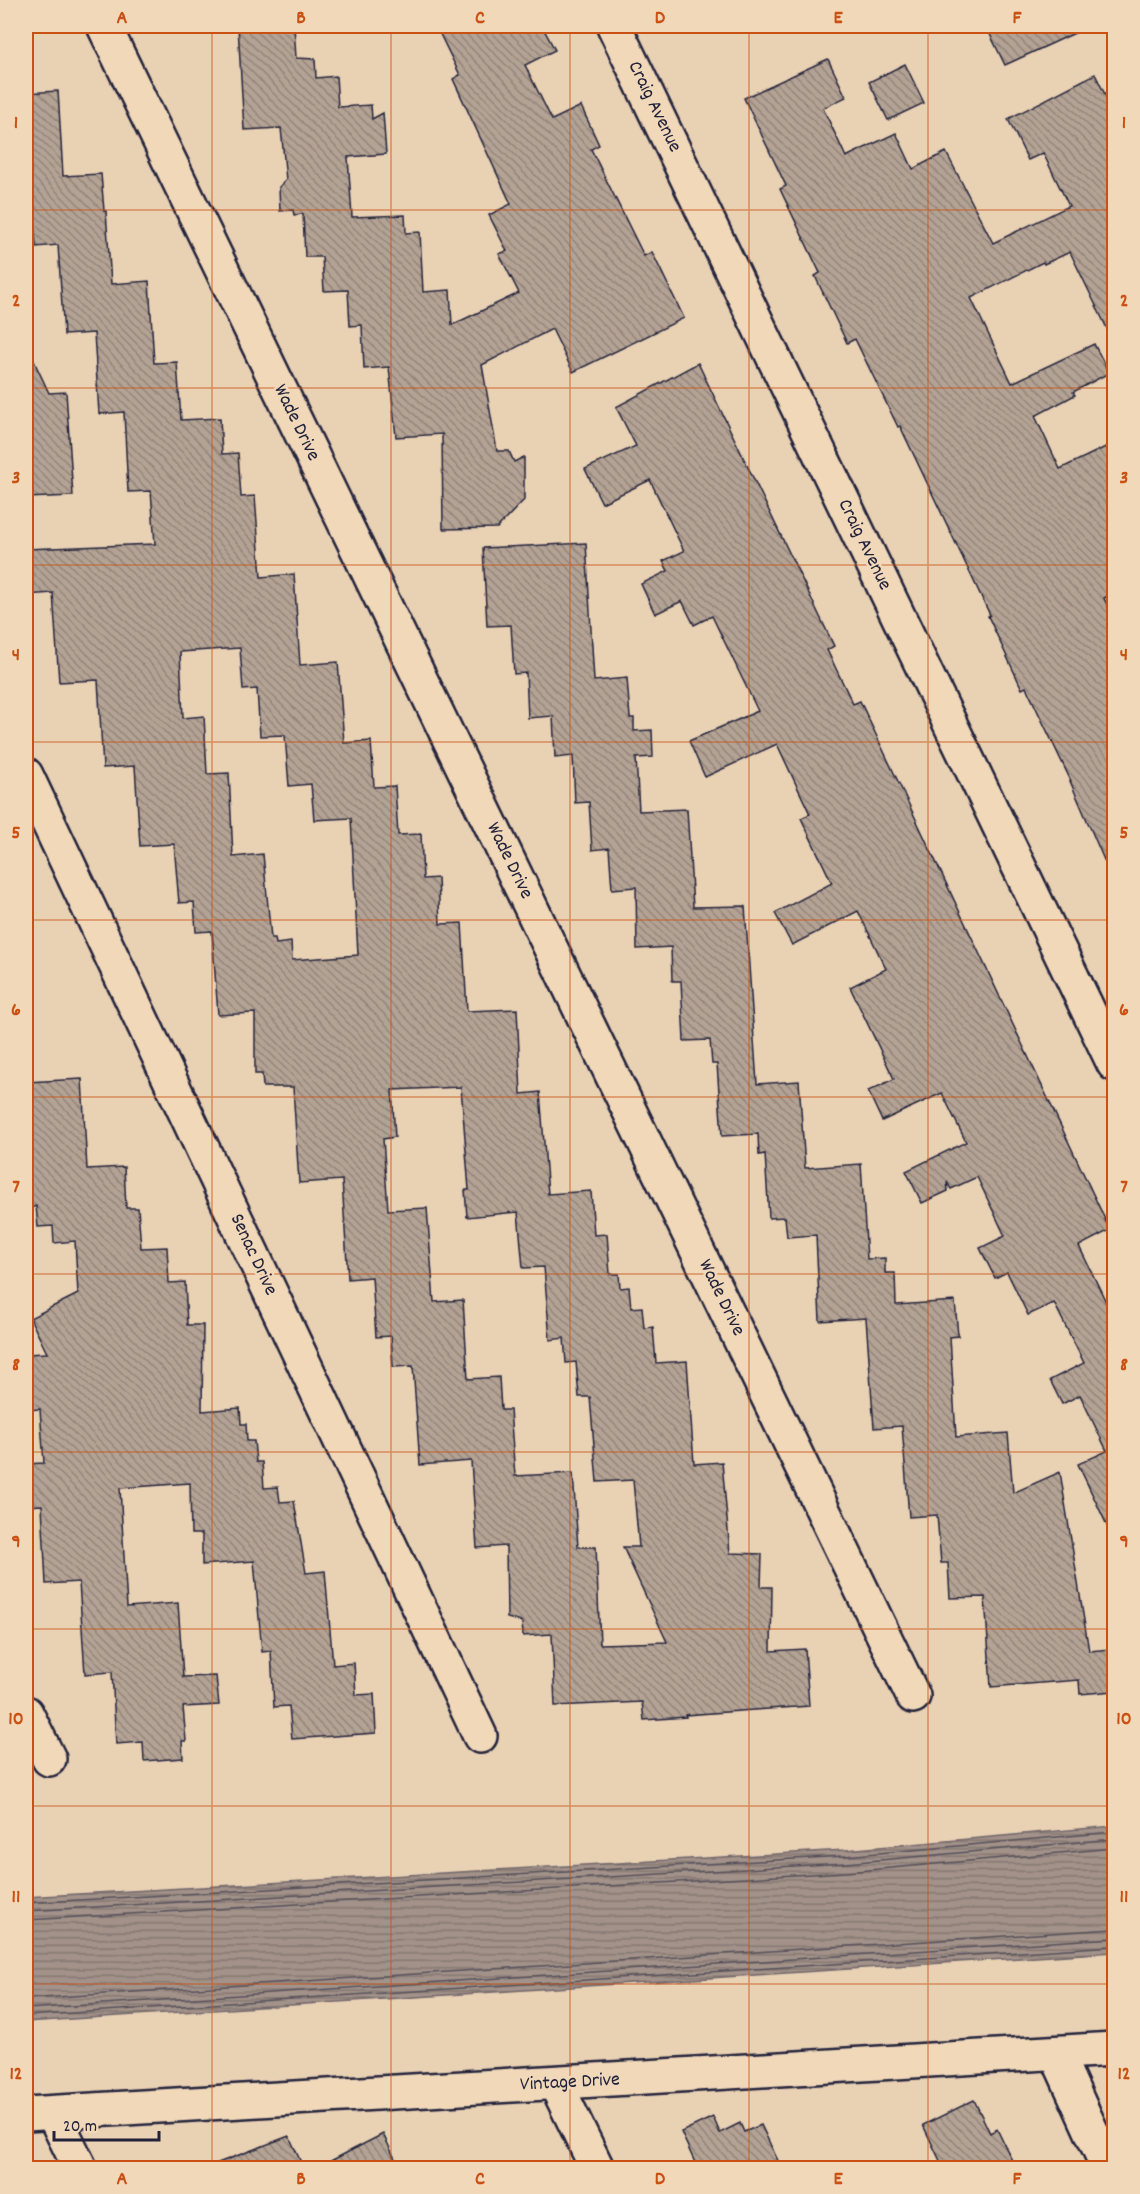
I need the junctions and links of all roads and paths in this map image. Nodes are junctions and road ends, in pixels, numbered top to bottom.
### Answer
1 (104, 26) edge
2 (615, 26) edge
3 (26, 775) edge
4 (1114, 1064) edge
5 (914, 1696) dead end
6 (26, 1713) edge
7 (480, 1736) dead end
8 (49, 1759) dead end
9 (1114, 2049) edge
10 (1056, 2053) junction
11 (556, 2084) junction
12 (39, 2114) edge
13 (80, 2169) edge
14 (597, 2169) edge
15 (1108, 2169) edge

1 - 5 street, Wade Drive
2 - 4 street, Craig Avenue
3 - 7 street, Senac Drive
6 - 8 street
9 - 10 street, Vintage Drive
10 - 11 street, Vintage Drive
10 - 15 street
11 - 12 street, Vintage Drive
11 - 14 street
12 - 13 street

